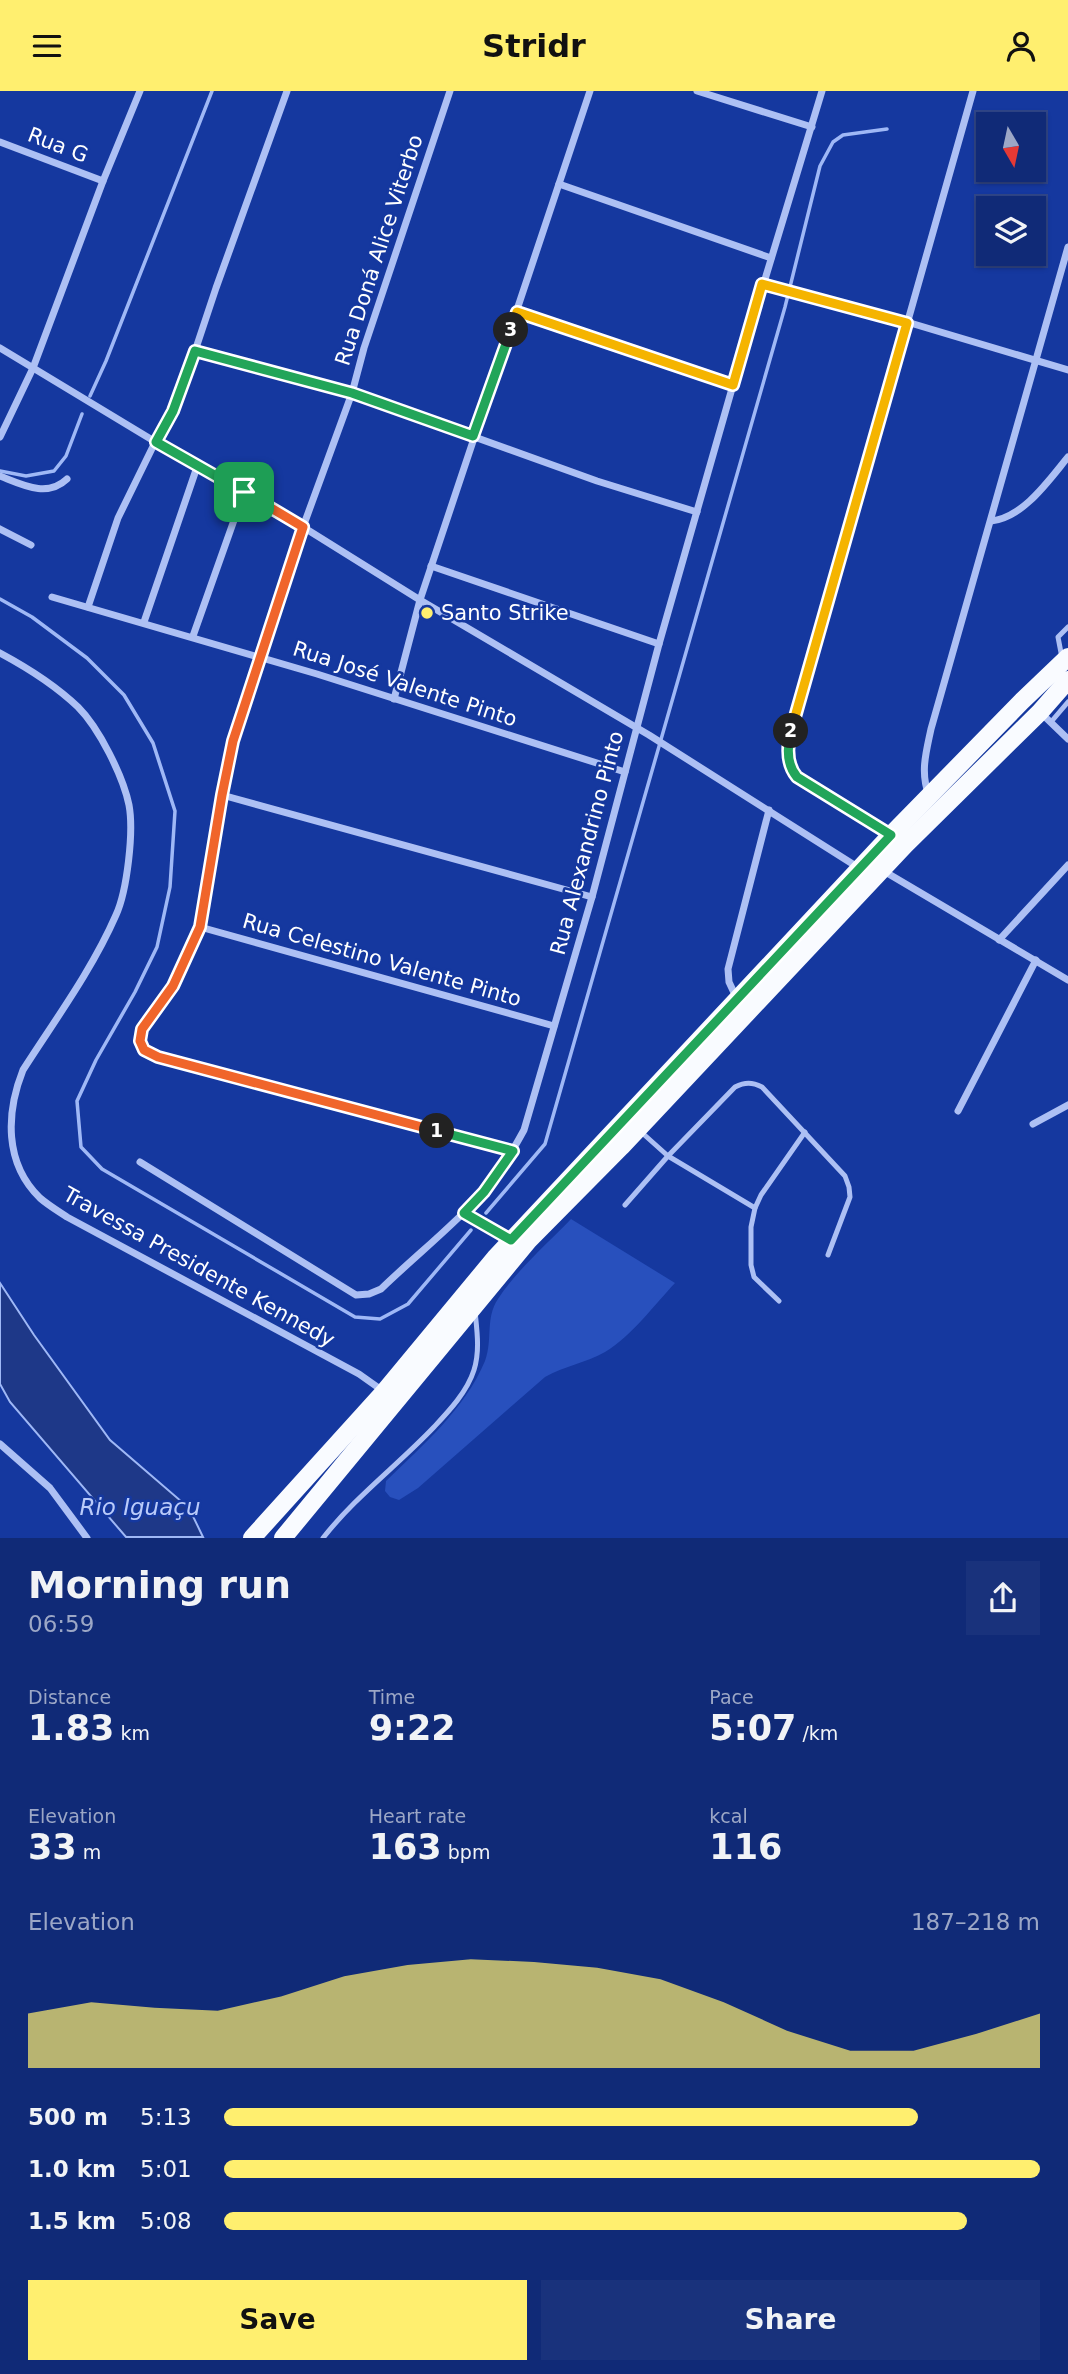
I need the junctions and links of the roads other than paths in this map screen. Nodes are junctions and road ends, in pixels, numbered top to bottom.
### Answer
1 (141, 91) edge
2 (287, 91) edge
3 (450, 91) edge
4 (590, 91) edge
5 (697, 91) edge
6 (822, 91) edge
7 (973, 91) edge
8 (812, 127) junction
9 (0, 142) edge
10 (103, 181) junction
11 (559, 184) junction
12 (1068, 247) edge
13 (771, 258) junction
14 (762, 284) junction
15 (517, 312) junction
16 (907, 323) junction
17 (0, 348) edge
18 (195, 351) junction
19 (1035, 362) junction
20 (33, 368) junction
21 (1068, 370) edge
22 (733, 385) junction
23 (352, 393) junction
24 (473, 436) junction
25 (0, 437) edge
26 (156, 442) junction
27 (1068, 457) edge
28 (197, 467) junction
29 (0, 476) edge
30 (67, 479) dead end
31 (244, 492) junction
32 (697, 512) junction
33 (991, 521) junction
34 (303, 527) junction
35 (0, 529) edge
36 (31, 545) dead end
37 (431, 566) junction
38 (52, 597) dead end
39 (420, 600) junction
40 (88, 607) junction
41 (144, 622) junction
42 (1068, 627) edge
43 (193, 636) junction
44 (659, 644) junction
45 (0, 653) edge
46 (261, 657) junction
47 (1066, 659) edge
48 (1065, 692) edge
49 (394, 699) junction
50 (1045, 717) junction
51 (637, 728) junction
52 (1068, 739) edge
53 (625, 772) junction
54 (222, 795) junction
55 (929, 797) junction
56 (769, 810) junction
57 (891, 835) junction
58 (1068, 865) edge
59 (860, 869) junction
60 (882, 870) junction
61 (592, 897) junction
62 (200, 927) junction
63 (999, 940) junction
64 (1036, 960) junction
65 (1068, 980) edge
66 (738, 1000) junction
67 (554, 1026) junction
68 (1068, 1105) edge
69 (958, 1111) dead end
70 (1034, 1123) dead end
71 (638, 1129) junction
72 (805, 1132) junction
73 (513, 1151) junction
74 (668, 1156) junction
75 (141, 1162) dead end
76 (625, 1206) dead end
77 (755, 1208) junction
78 (464, 1213) junction
79 (511, 1240) junction
80 (828, 1255) dead end
81 (779, 1301) dead end
82 (474, 1305) junction
83 (384, 1392) junction
84 (0, 1444) edge
85 (87, 1538) edge
86 (252, 1538) edge
87 (283, 1538) edge
88 (323, 1538) edge

1 - 10 street
2 - 18 street
3 - 23 street, Rua Doná Alice Viterbo
4 - 11 street
5 - 8 street
6 - 8 street, Rua Alexandrino Pinto
7 - 16 street
8 - 13 street, Rua Alexandrino Pinto
9 - 10 street, Rua G
10 - 20 street
11 - 13 street
11 - 15 street
12 - 19 street
13 - 14 street, Rua Alexandrino Pinto
14 - 16 street
14 - 22 street, Rua Alexandrino Pinto
15 - 22 street
15 - 24 street
16 - 19 street
16 - 57 street
17 - 20 street
18 - 23 street
18 - 26 street
19 - 21 street
19 - 33 street
20 - 25 street
20 - 26 street
22 - 32 street, Rua Alexandrino Pinto
23 - 24 street
23 - 34 street, Rua Doná Alice Viterbo
24 - 32 street
24 - 37 street
26 - 28 street
26 - 40 street
27 - 33 street
28 - 31 street
28 - 41 street
29 - 30 street
31 - 34 street
31 - 43 street
32 - 44 street, Rua Alexandrino Pinto
33 - 55 street
34 - 39 street
34 - 46 street, Rua Doná Alice Viterbo
35 - 36 street
37 - 39 street
37 - 44 street
38 - 40 street, Rua José Valente Pinto
39 - 49 street
39 - 51 street
40 - 41 street, Rua José Valente Pinto
41 - 43 street, Rua José Valente Pinto
42 - 47 lane
43 - 46 street, Rua José Valente Pinto
44 - 51 street, Rua Alexandrino Pinto
45 - 83 street, Travessa Presidente Kennedy
46 - 49 street, Rua José Valente Pinto
46 - 54 street, Rua Doná Alice Viterbo
47 - 55 main road
48 - 50 main road
49 - 53 street, Rua José Valente Pinto
50 - 52 street
50 - 60 main road
51 - 53 street, Rua Alexandrino Pinto
51 - 56 street
53 - 61 street, Rua Alexandrino Pinto
54 - 61 street
54 - 62 street, Rua Doná Alice Viterbo
55 - 57 main road
56 - 59 street
56 - 66 street
57 - 59 main road
58 - 63 street
59 - 66 main road
60 - 63 street
60 - 71 main road
61 - 67 street, Rua Alexandrino Pinto
62 - 67 street, Rua Celestino Valente Pinto
62 - 73 street, Rua Doná Alice Viterbo
63 - 64 street
64 - 65 street
64 - 69 street
66 - 79 main road
67 - 73 street, Rua Alexandrino Pinto
68 - 70 street
71 - 74 lane
71 - 82 main road
72 - 74 lane
72 - 77 lane
72 - 80 lane
73 - 78 street, Rua Alexandrino Pinto
74 - 76 lane
74 - 77 lane
75 - 78 street, Rua Alexandrino Pinto
77 - 81 lane
78 - 79 street
79 - 83 main road
82 - 87 main road
82 - 88 lane
83 - 86 main road
84 - 85 street

